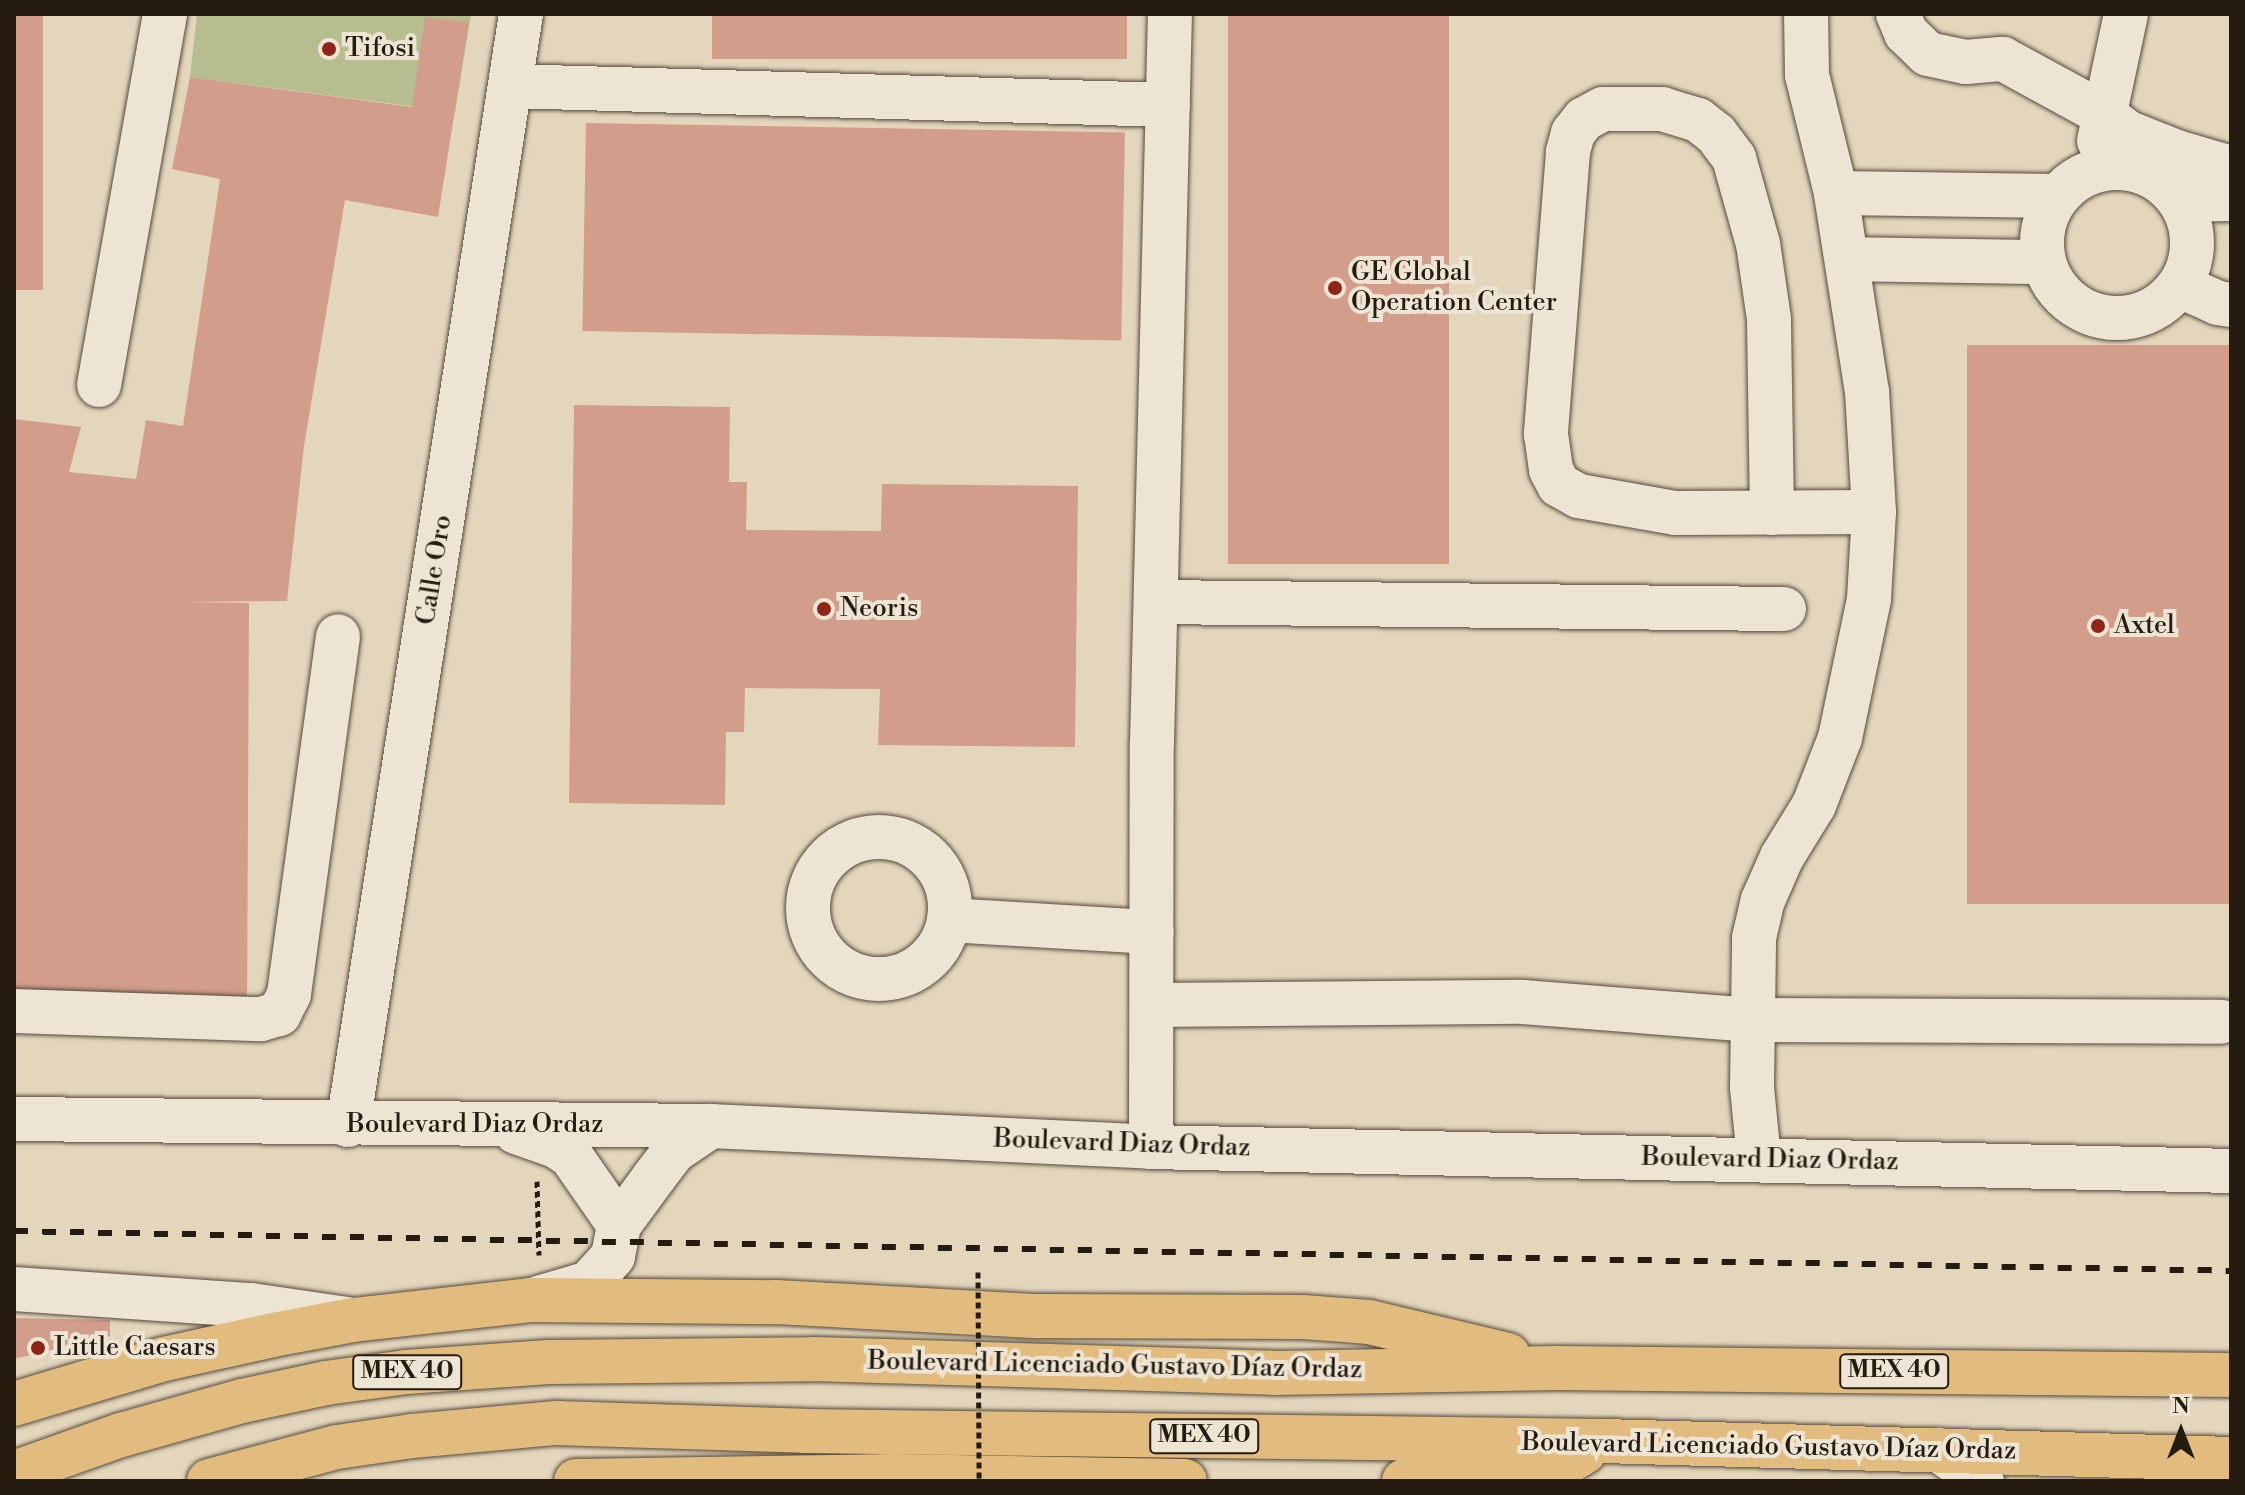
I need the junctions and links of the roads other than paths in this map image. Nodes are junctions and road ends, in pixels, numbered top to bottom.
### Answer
1 (165, 14) edge
2 (521, 14) edge
3 (1170, 14) edge
4 (1806, 14) edge
5 (1898, 14) edge
6 (2126, 14) edge
7 (510, 86) junction
8 (1168, 105) junction
9 (2102, 113) junction
10 (2231, 168) edge
11 (2096, 170) junction
12 (1836, 193) junction
13 (2057, 196) junction
14 (2231, 199) edge
15 (2180, 200) junction
16 (1847, 259) junction
17 (2043, 262) junction
18 (2180, 286) junction
19 (2231, 305) edge
20 (99, 385) dead end
21 (1874, 512) junction
22 (1772, 513) junction
23 (1156, 602) junction
24 (1784, 609) dead end
25 (338, 636) dead end
26 (949, 920) dead end
27 (1152, 932) junction
28 (1152, 1005) junction
29 (14, 1011) edge
30 (1752, 1020) junction
31 (2221, 1022) dead end
32 (14, 1119) edge
33 (487, 1123) junction
34 (348, 1125) junction
35 (711, 1126) junction
36 (1151, 1147) junction
37 (1759, 1159) junction
38 (2231, 1171) edge
39 (619, 1225) junction
40 (534, 1285) junction
41 (14, 1289) edge
42 (353, 1320) junction
43 (1557, 1368) junction
44 (2231, 1375) edge
45 (14, 1404) edge
46 (1603, 1441) junction
47 (1939, 1450) junction
48 (2231, 1459) edge
49 (14, 1473) edge
50 (209, 1481) edge
51 (576, 1481) edge
52 (1185, 1481) edge
53 (1404, 1481) edge
54 (1982, 1481) edge

1 - 20 street
2 - 7 street, Calle Oro
3 - 8 street
4 - 12 street
5 - 9 street
6 - 9 street
7 - 8 street
7 - 34 street, Calle Oro
8 - 23 street
9 - 10 street
9 - 11 street
11 - 13 street
11 - 15 street
12 - 13 street
12 - 16 street
13 - 17 street
14 - 15 street
15 - 18 street
16 - 17 street
16 - 21 street
17 - 18 street
18 - 19 street
21 - 22 street
21 - 30 street
22 - 22 street
23 - 24 street
23 - 27 street
25 - 29 street
26 - 27 street
27 - 28 street
28 - 30 street
28 - 36 street
30 - 31 street
30 - 37 street
32 - 34 street, Boulevard Diaz Ordaz
33 - 34 street, Boulevard Diaz Ordaz
33 - 35 street, Boulevard Diaz Ordaz
33 - 39 street
35 - 36 street, Boulevard Diaz Ordaz
35 - 39 street
36 - 37 street, Boulevard Diaz Ordaz
37 - 38 street, Boulevard Diaz Ordaz
39 - 40 street
40 - 42 main road
40 - 43 main road
41 - 42 street
42 - 45 main road
43 - 44 main road, Boulevard Licenciado Gustavo Díaz Ordaz / MEX 40
43 - 49 main road, Boulevard Licenciado Gustavo Díaz Ordaz / MEX 40
46 - 47 main road, Boulevard Licenciado Gustavo Díaz Ordaz / MEX 40
46 - 50 main road, Boulevard Licenciado Gustavo Díaz Ordaz / MEX 40
46 - 53 main road
47 - 48 main road, Boulevard Licenciado Gustavo Díaz Ordaz / MEX 40
47 - 54 street
51 - 52 main road

